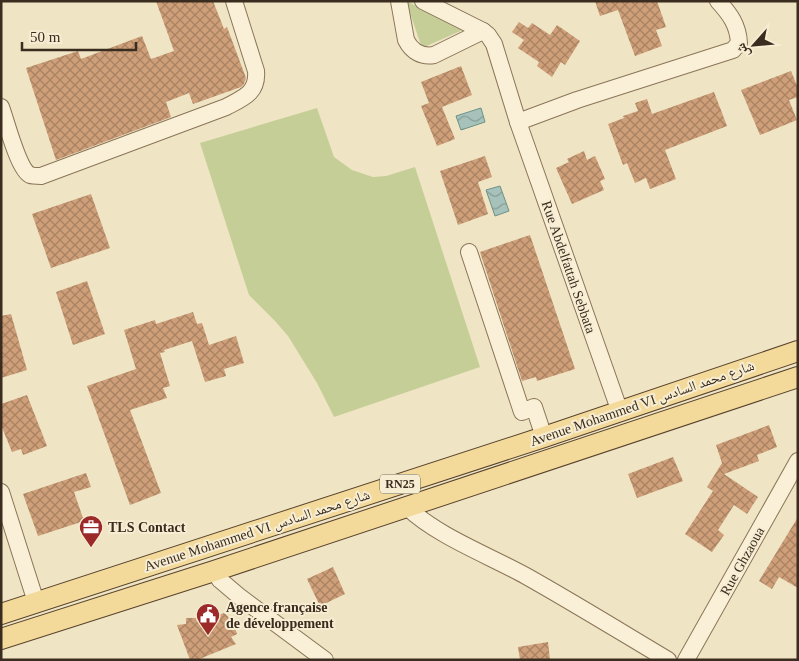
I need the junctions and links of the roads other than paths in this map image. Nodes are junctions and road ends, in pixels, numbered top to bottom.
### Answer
1 (234, 1) edge
2 (398, 1) edge
3 (423, 1) edge
4 (718, 1) edge
5 (484, 31) junction
6 (1, 106) edge
7 (518, 122) junction
8 (469, 252) dead end
9 (798, 351) edge
10 (798, 377) edge
11 (620, 412) junction
12 (544, 437) junction
13 (798, 462) edge
14 (1, 492) edge
15 (407, 506) junction
16 (214, 571) junction
17 (36, 602) junction
18 (1, 614) edge
19 (1, 639) edge
20 (325, 660) edge
21 (668, 660) edge
22 (686, 660) edge

1 - 6 street
2 - 5 street
3 - 5 street
4 - 7 street
5 - 7 street, Rue Abdelfattah Sebbata
7 - 11 street, Rue Abdelfattah Sebbata
8 - 12 street
9 - 11 main road, Avenue Mohammed VI شارع محمد السادس / RN25
10 - 15 main road, Avenue Mohammed VI شارع محمد السادس / RN25
11 - 12 main road, Avenue Mohammed VI شارع محمد السادس / RN25
12 - 17 main road, Avenue Mohammed VI شارع محمد السادس / RN25
13 - 22 street, Rue Ghzaoua
14 - 17 street
15 - 16 main road, Avenue Mohammed VI شارع محمد السادس / RN25
15 - 21 street
16 - 19 main road, Avenue Mohammed VI شارع محمد السادس / RN25
16 - 20 street
17 - 18 main road, Avenue Mohammed VI شارع محمد السادس / RN25

